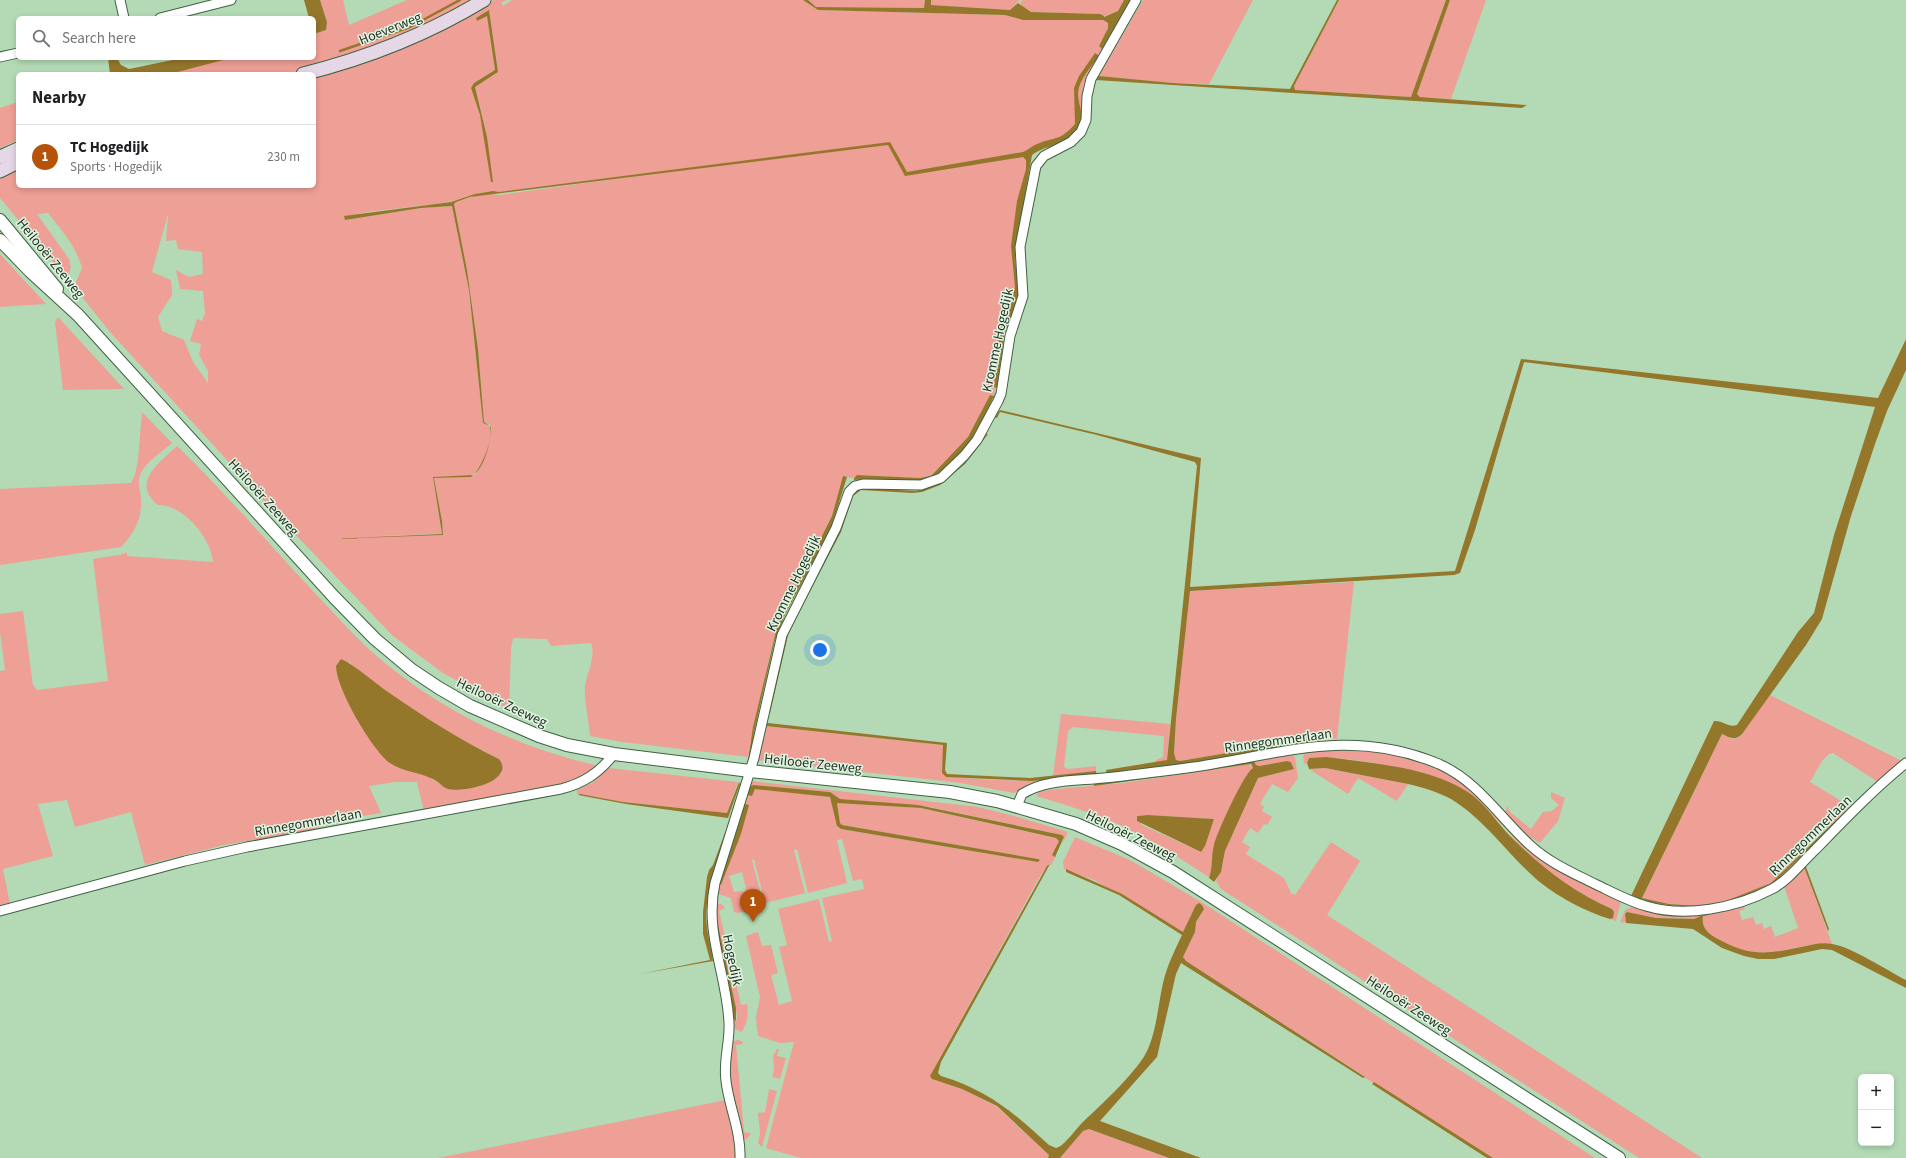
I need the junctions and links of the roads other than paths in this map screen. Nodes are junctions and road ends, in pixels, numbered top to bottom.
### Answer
1 (120, 0) edge
2 (231, 0) edge
3 (484, 0) edge
4 (1136, 0) edge
5 (124, 16) edge
6 (168, 16) edge
7 (16, 53) edge
8 (0, 57) edge
9 (311, 72) edge
10 (16, 150) edge
11 (0, 157) edge
12 (16, 163) edge
13 (0, 171) edge
14 (0, 220) edge
15 (0, 240) edge
16 (78, 315) junction
17 (614, 754) junction
18 (1906, 763) edge
19 (750, 771) junction
20 (1017, 806) junction
21 (0, 911) edge
22 (740, 1158) edge
23 (1619, 1158) edge

1 - 5 street
2 - 6 street
3 - 9 main road, Hoeverweg
4 - 19 street, Kromme Hogedijk
7 - 8 street
10 - 11 main road
12 - 13 main road
14 - 16 street, Heilooër Zeeweg
15 - 16 street, Heilooër Zeeweg
16 - 17 street, Heilooër Zeeweg
17 - 19 street, Heilooër Zeeweg
17 - 21 street, Rinnegommerlaan
18 - 20 street, Rinnegommerlaan
19 - 20 street, Heilooër Zeeweg
19 - 22 street, Hogedijk
20 - 23 street, Heilooër Zeeweg

